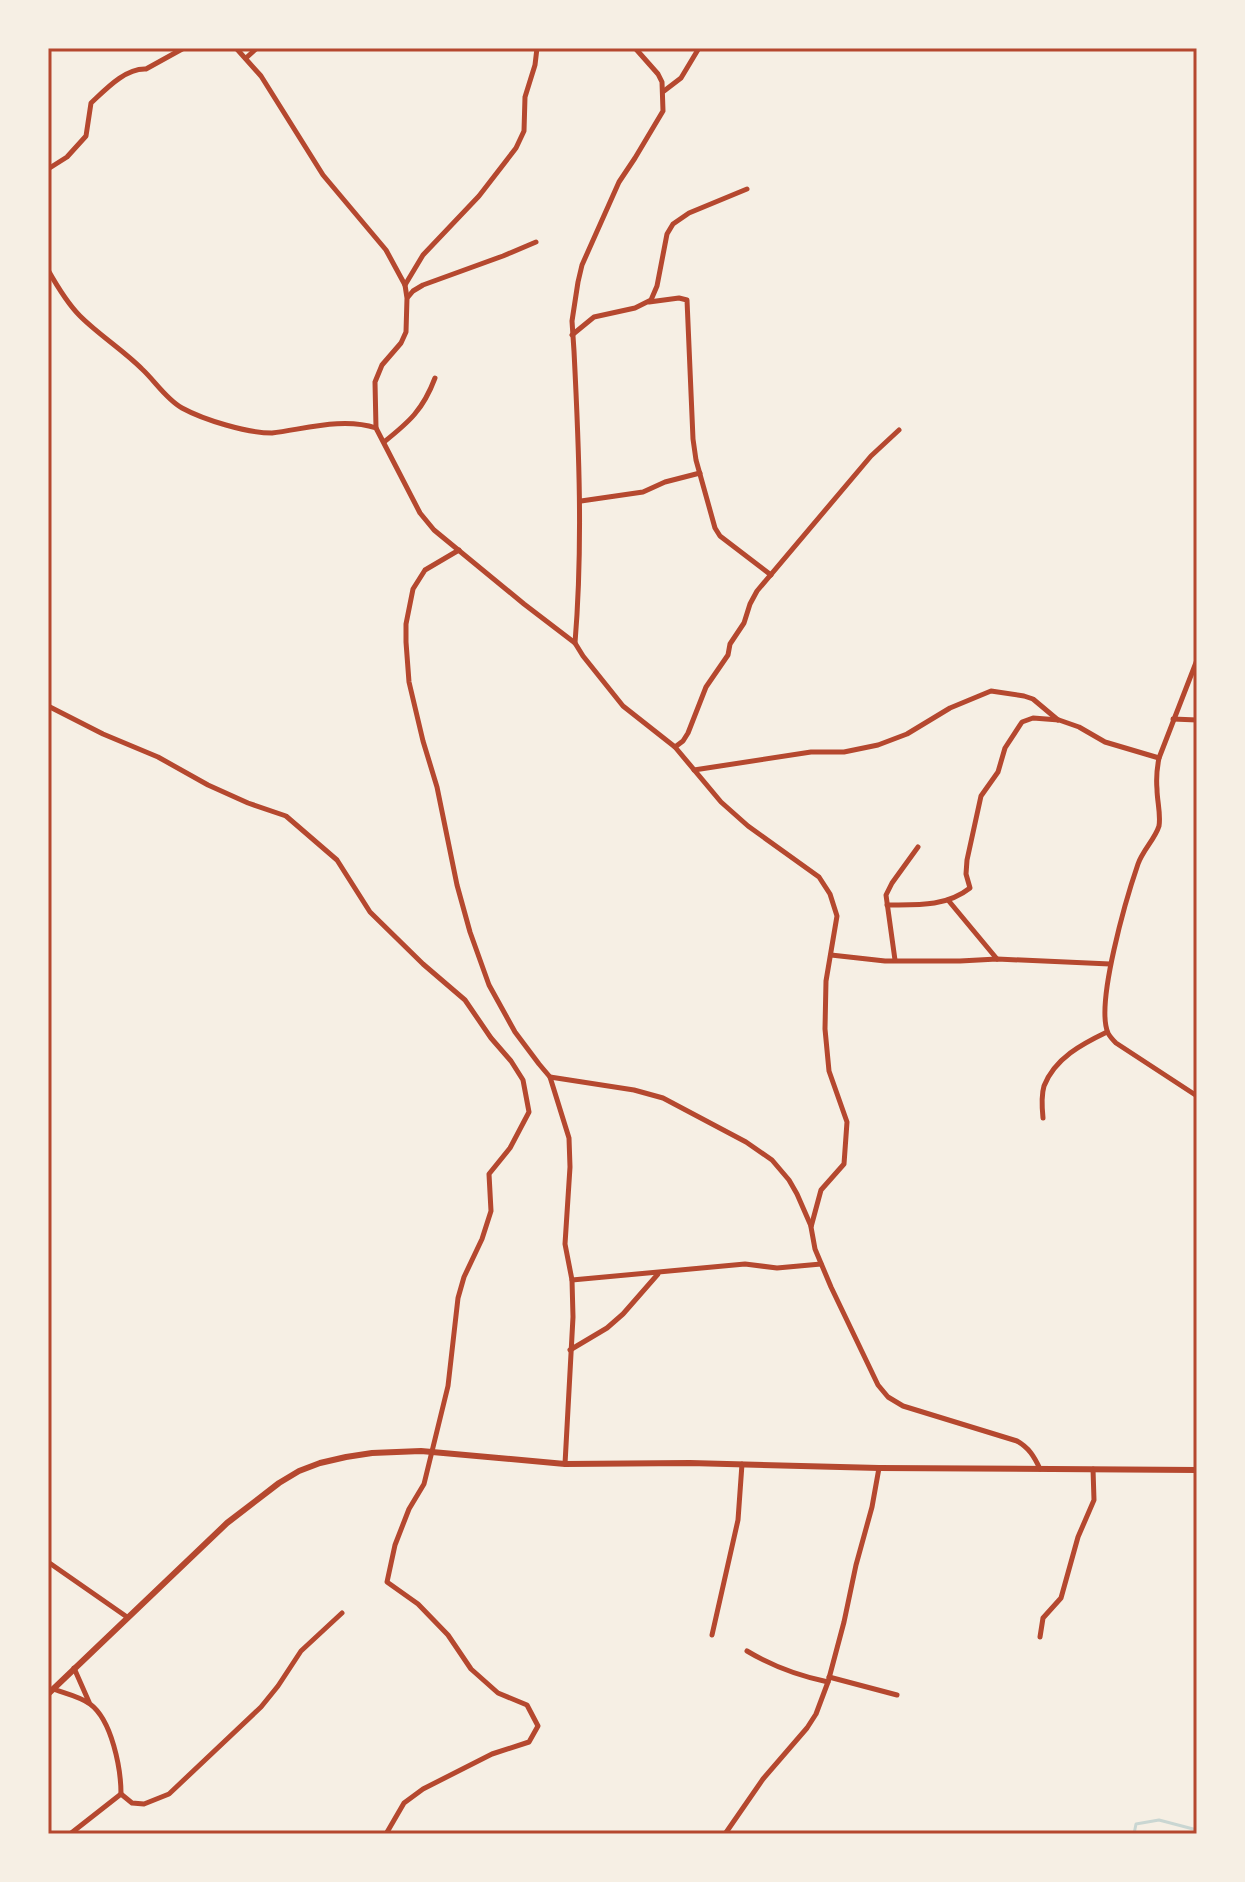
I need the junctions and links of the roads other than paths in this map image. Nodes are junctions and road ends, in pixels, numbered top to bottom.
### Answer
1 (184, 48) edge
2 (236, 48) edge
3 (257, 48) edge
4 (537, 48) edge
5 (635, 48) edge
6 (699, 48) edge
7 (246, 58) junction
8 (663, 91) junction
9 (48, 169) edge
10 (747, 189) dead end
11 (536, 242) dead end
12 (48, 270) edge
13 (405, 285) junction
14 (407, 298) junction
15 (649, 302) junction
16 (572, 336) junction
17 (435, 378) dead end
18 (376, 428) junction
19 (899, 430) dead end
20 (384, 442) junction
21 (700, 473) junction
22 (581, 501) junction
23 (459, 550) junction
24 (771, 575) junction
25 (575, 643) junction
26 (1197, 660) edge
27 (48, 706) edge
28 (1173, 719) junction
29 (1059, 720) junction
30 (1197, 720) edge
31 (675, 747) junction
32 (1159, 758) junction
33 (694, 770) junction
34 (918, 847) dead end
35 (948, 899) junction
36 (887, 905) junction
37 (831, 955) junction
38 (997, 959) junction
39 (895, 960) junction
40 (1110, 964) junction
41 (1107, 1032) junction
42 (550, 1077) junction
43 (1197, 1096) edge
44 (1043, 1118) dead end
45 (811, 1227) junction
46 (821, 1264) junction
47 (658, 1273) junction
48 (572, 1280) junction
49 (570, 1350) junction
50 (565, 1464) junction
51 (742, 1464) junction
52 (879, 1468) junction
53 (1040, 1469) junction
54 (1093, 1469) junction
55 (1197, 1470) edge
56 (48, 1562) edge
57 (342, 1613) dead end
58 (127, 1617) junction
59 (712, 1635) dead end
60 (1040, 1637) dead end
61 (747, 1651) dead end
62 (74, 1668) junction
63 (828, 1679) junction
64 (51, 1691) edge
65 (897, 1695) dead end
66 (90, 1703) junction
67 (121, 1794) junction
68 (70, 1834) edge
69 (386, 1834) edge
70 (725, 1834) edge

1 - 9 street
2 - 7 street
3 - 7 street
4 - 13 street
5 - 8 street
6 - 8 street
7 - 13 street
8 - 16 street
10 - 15 street
11 - 14 street
12 - 18 street
13 - 14 street
14 - 18 street
15 - 16 street
15 - 21 street
16 - 22 street
17 - 20 street
18 - 20 street
19 - 24 street
20 - 23 street
21 - 22 street
21 - 24 street
22 - 25 street
23 - 25 street
23 - 42 street
24 - 31 street
25 - 31 street
26 - 28 street
27 - 69 street
28 - 30 street
28 - 32 street
29 - 32 street
29 - 33 street
29 - 35 street
31 - 33 street
32 - 40 street
33 - 37 street
34 - 36 street
35 - 36 street
35 - 38 street
36 - 39 street
37 - 39 street
37 - 45 street
38 - 39 street
38 - 40 street
40 - 41 street
41 - 43 street
41 - 44 street
42 - 45 street
42 - 48 street
45 - 46 street
46 - 47 street
46 - 53 street
47 - 48 street
47 - 49 street
48 - 49 street
49 - 50 street
50 - 51 street
50 - 58 street
51 - 52 street
51 - 59 street
52 - 53 street
52 - 63 street
53 - 54 street
54 - 55 street
54 - 60 street
56 - 58 street
57 - 67 street
58 - 62 street
61 - 63 street
62 - 64 street
62 - 66 street
63 - 65 street
63 - 70 street
64 - 66 street
66 - 67 street
67 - 68 street

